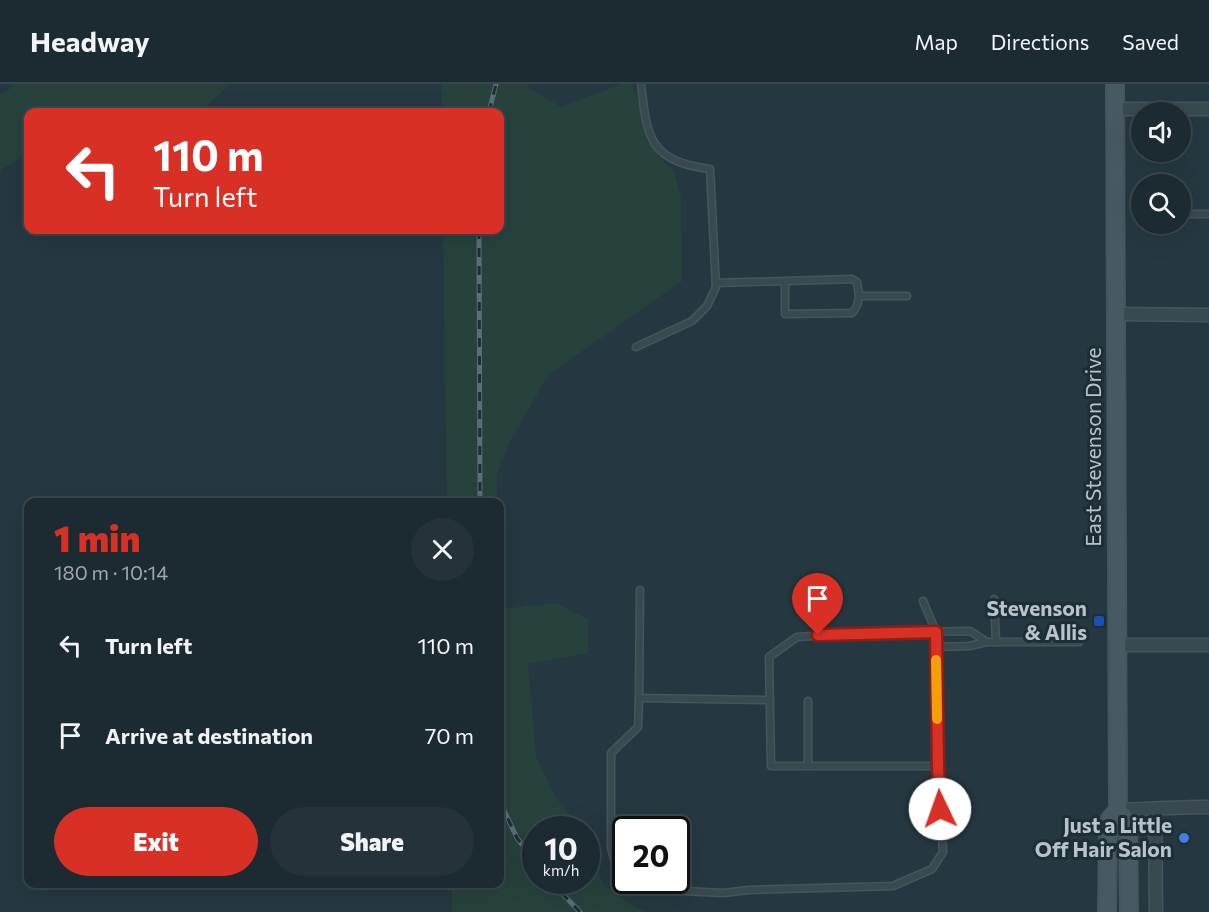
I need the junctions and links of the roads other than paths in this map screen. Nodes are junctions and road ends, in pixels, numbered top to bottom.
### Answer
1 (641, 84) edge
2 (1114, 84) edge
3 (1114, 109) junction
4 (1209, 109) edge
5 (1191, 214) edge
6 (1209, 214) edge
7 (785, 281) junction
8 (716, 283) junction
9 (859, 296) junction
10 (907, 296) dead end
11 (1116, 314) junction
12 (1209, 315) edge
13 (636, 347) dead end
14 (640, 590) dead end
15 (994, 599) dead end
16 (923, 601) dead end
17 (936, 632) junction
18 (987, 642) junction
19 (996, 642) junction
20 (1079, 642) dead end
21 (1117, 645) junction
22 (1209, 645) edge
23 (936, 647) junction
24 (639, 698) junction
25 (770, 700) junction
26 (807, 701) dead end
27 (808, 766) junction
28 (938, 766) junction
29 (1209, 807) edge
30 (1155, 809) junction
31 (1118, 810) junction
32 (612, 854) edge
33 (690, 892) edge
34 (1107, 912) edge
35 (1129, 912) edge
36 (1156, 912) edge

1 - 8 lane
2 - 3 main road, East Stevenson Drive
3 - 4 street
3 - 11 main road, East Stevenson Drive
5 - 6 lane
7 - 8 lane
7 - 9 lane
7 - 9 lane
8 - 13 lane
9 - 10 lane
11 - 12 street
11 - 21 main road, East Stevenson Drive
14 - 24 lane
15 - 19 lane
16 - 17 lane
17 - 18 lane
17 - 23 lane
17 - 25 lane
18 - 19 lane
18 - 23 lane
19 - 20 lane
21 - 22 street
21 - 31 main road, East Stevenson Drive
23 - 28 lane
24 - 25 lane
24 - 32 lane
25 - 27 lane
26 - 27 lane
27 - 28 lane
28 - 33 lane
29 - 30 street
30 - 31 street
30 - 36 street
31 - 34 main road, East Stevenson Drive
31 - 35 main road, East Stevenson Drive

